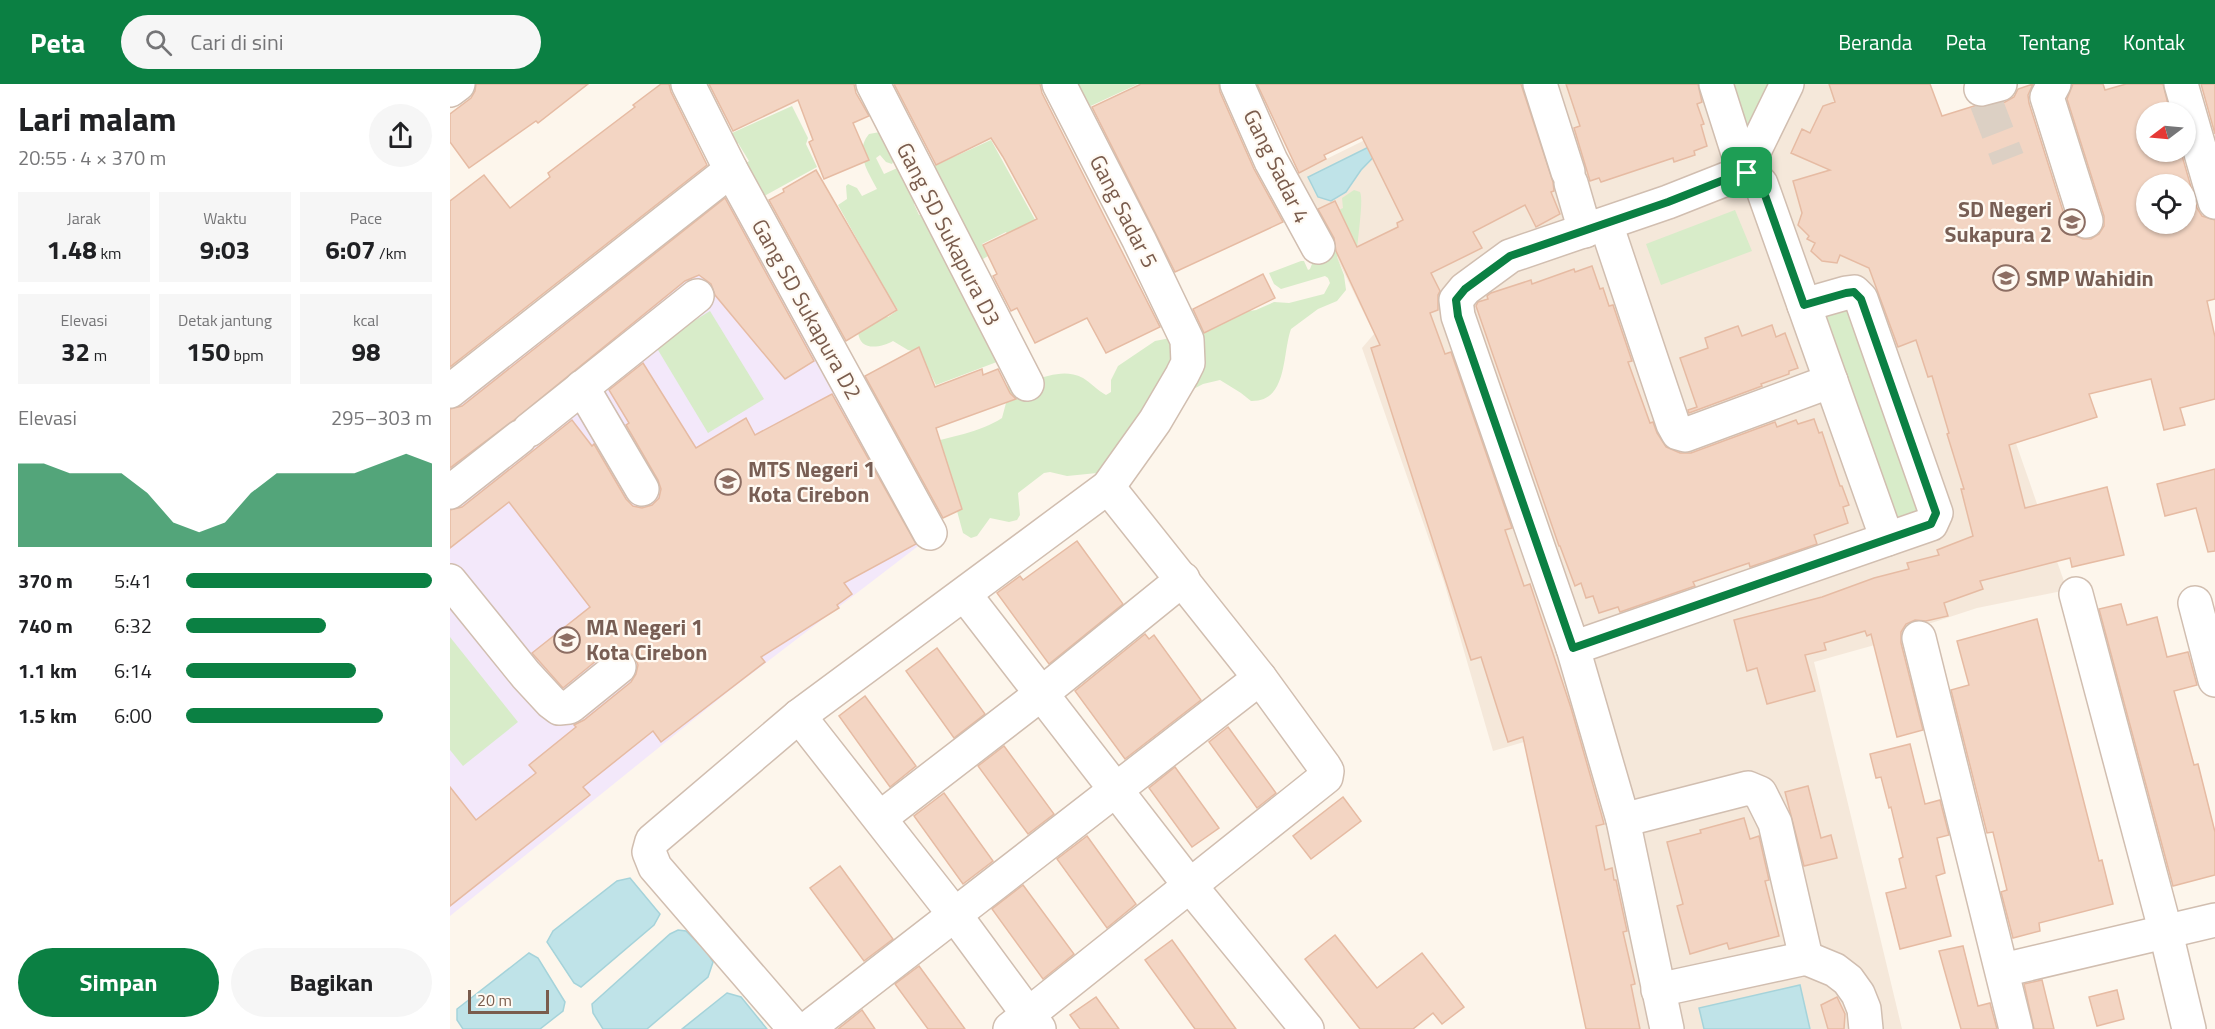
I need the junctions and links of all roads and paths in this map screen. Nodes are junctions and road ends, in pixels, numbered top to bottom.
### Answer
1 (458, 84) edge
2 (688, 84) edge
3 (873, 84) edge
4 (1059, 84) edge
5 (1238, 84) edge
6 (1540, 84) edge
7 (1716, 84) edge
8 (1787, 84) edge
9 (2054, 84) edge
10 (2067, 84) edge
11 (2181, 84) edge
12 (450, 90) edge
13 (731, 170) junction
14 (1744, 172) junction
15 (2086, 183) junction
16 (2215, 202) edge
17 (2086, 221) dead end
18 (1596, 227) junction
19 (1318, 247) dead end
20 (697, 296) dead end
21 (1804, 305) junction
22 (1831, 381) junction
23 (1027, 384) dead end
24 (582, 387) junction
25 (450, 391) edge
26 (1108, 487) junction
27 (642, 489) dead end
28 (450, 492) edge
29 (930, 533) dead end
30 (1887, 539) junction
31 (1183, 579) junction
32 (450, 581) edge
33 (2076, 594) dead end
34 (965, 595) junction
35 (2195, 603) dead end
36 (1918, 638) dead end
37 (1573, 648) junction
38 (619, 667) dead end
39 (1260, 678) junction
40 (2215, 680) edge
41 (1041, 694) junction
42 (799, 716) junction
43 (1115, 789) junction
44 (880, 818) junction
45 (1623, 819) junction
46 (1191, 887) junction
47 (955, 915) junction
48 (2215, 920) edge
49 (2166, 933) junction
50 (1806, 958) junction
51 (2003, 970) junction
52 (1658, 990) junction
53 (1026, 1024) edge
54 (795, 1029) edge
55 (807, 1029) edge
56 (1307, 1029) edge
57 (1667, 1029) edge
58 (1866, 1029) edge
59 (2016, 1029) edge
60 (2189, 1029) edge

1 - 12 street
2 - 13 street, Gang SD Sukapura D2
3 - 23 street, Gang SD Sukapura D3
4 - 26 street, Gang Sadar 5
5 - 19 street, Gang Sadar 4
6 - 18 street
7 - 14 street
8 - 14 street
9 - 15 street
10 - 15 street
11 - 16 street
13 - 25 street
13 - 29 street, Gang SD Sukapura D2
14 - 18 street
14 - 21 street
15 - 17 street
18 - 22 street
18 - 37 street
20 - 24 street
21 - 22 street
21 - 30 street
22 - 30 street
24 - 27 street
24 - 28 street
26 - 31 street
26 - 34 street
30 - 37 street
31 - 39 street
31 - 41 street
32 - 38 street
33 - 49 street
34 - 41 street
34 - 42 street
35 - 40 street
36 - 51 street
37 - 45 street
39 - 43 street
39 - 46 street
41 - 43 street
41 - 44 street
42 - 44 street
42 - 54 street
43 - 46 street
43 - 47 street
44 - 47 street
45 - 50 street
45 - 52 street
46 - 53 street
46 - 56 street
47 - 53 street
47 - 55 street
48 - 49 street
49 - 51 street
49 - 60 street
50 - 52 street
50 - 58 street
51 - 59 street
52 - 57 street

